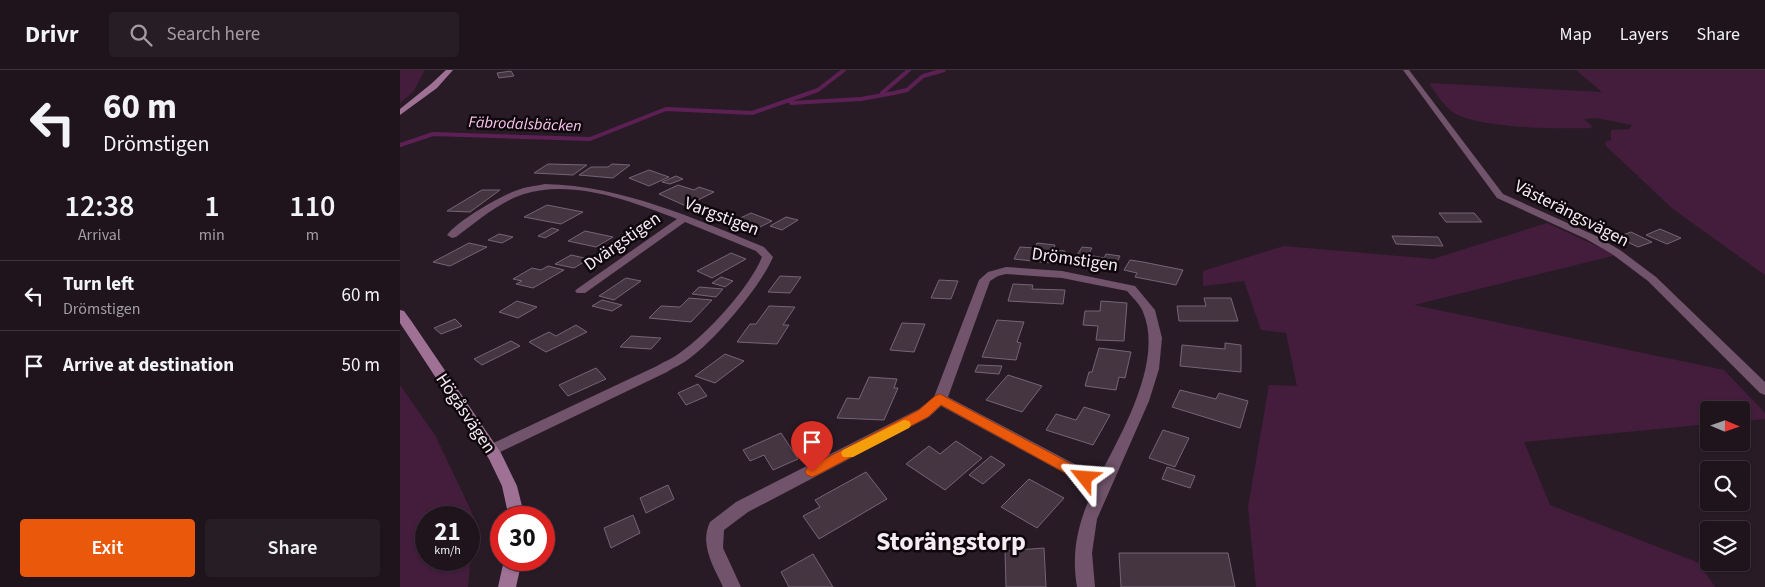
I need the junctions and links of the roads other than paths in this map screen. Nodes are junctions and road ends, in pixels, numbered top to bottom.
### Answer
1 (451, 70) edge
2 (1406, 70) edge
3 (400, 113) edge
4 (683, 219) junction
5 (452, 234) dead end
6 (581, 291) dead end
7 (400, 314) edge
8 (1765, 390) edge
9 (940, 399) junction
10 (492, 450) junction
11 (1102, 486) junction
12 (516, 506) edge
13 (511, 571) edge
14 (507, 587) edge
15 (732, 587) edge
16 (1086, 587) edge

1 - 3 street
2 - 8 street, Västerängsvägen
4 - 5 street, Vargstigen
4 - 6 street, Dvärgstigen
4 - 10 street, Vargstigen
7 - 10 street, Högåsvägen
9 - 11 street
9 - 11 street, Drömstigen
9 - 15 street
10 - 12 street, Högåsvägen
11 - 16 street, Drömstigen
13 - 14 street

